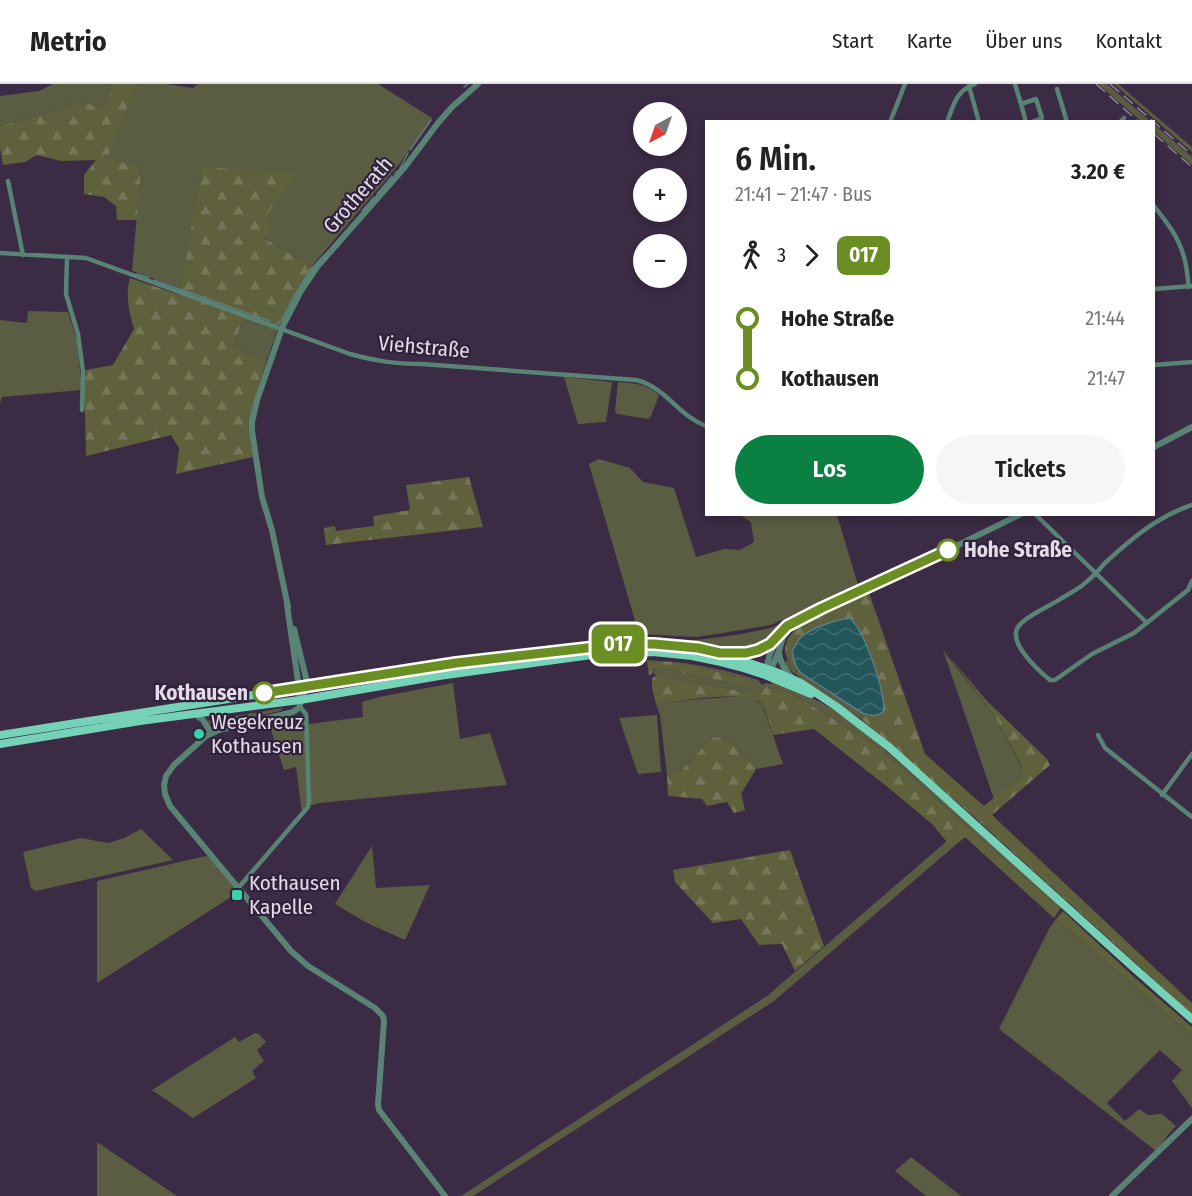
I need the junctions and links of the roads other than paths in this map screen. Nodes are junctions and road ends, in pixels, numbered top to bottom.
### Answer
1 (478, 84) edge
2 (905, 84) edge
3 (975, 84) edge
4 (1015, 84) edge
5 (969, 86) junction
6 (1057, 89) dead end
7 (1021, 104) junction
8 (891, 120) edge
9 (948, 120) edge
10 (978, 120) edge
11 (1025, 120) edge
12 (1037, 120) edge
13 (1066, 120) edge
14 (8, 181) dead end
15 (1155, 207) edge
16 (0, 253) edge
17 (23, 255) junction
18 (67, 257) junction
19 (1190, 287) edge
20 (1155, 288) edge
21 (282, 327) junction
22 (1192, 362) edge
23 (1155, 366) edge
24 (82, 410) dead end
25 (705, 426) edge
26 (1192, 427) edge
27 (1155, 446) edge
28 (1192, 504) edge
29 (1016, 516) edge
30 (1037, 516) edge
31 (1095, 573) junction
32 (1192, 581) edge
33 (795, 622) junction
34 (1147, 624) junction
35 (779, 635) junction
36 (779, 651) junction
37 (720, 653) junction
38 (767, 671) junction
39 (795, 680) junction
40 (303, 687) junction
41 (300, 703) junction
42 (837, 707) junction
43 (195, 714) junction
44 (211, 733) junction
45 (0, 735) edge
46 (1098, 735) dead end
47 (0, 744) edge
48 (1192, 754) edge
49 (1162, 795) junction
50 (1192, 818) edge
51 (238, 887) junction
52 (1192, 1019) edge
53 (1192, 1119) edge
54 (445, 1196) edge
55 (1112, 1196) edge

1 - 21 street, Grotherath
2 - 8 street
3 - 5 street
4 - 7 street
5 - 9 street
5 - 10 street
6 - 13 street
7 - 11 street
7 - 12 street
14 - 17 street
15 - 19 street
16 - 17 street, Viehstraße
17 - 18 street, Viehstraße
18 - 21 street, Viehstraße
18 - 24 street
19 - 20 street
21 - 25 street, Viehstraße
21 - 40 street, Grotherath
22 - 23 street
26 - 27 street
28 - 31 street
29 - 33 street
30 - 31 street
31 - 34 street
31 - 34 street
32 - 34 street
33 - 35 street
33 - 36 street
35 - 37 street
35 - 38 street
36 - 38 street
36 - 39 street
37 - 38 main road
37 - 40 main road
38 - 39 main road
38 - 41 main road
38 - 42 main road
39 - 42 main road
40 - 41 street, Grotherath
40 - 45 main road
41 - 43 main road
41 - 44 street
41 - 51 street
42 - 52 main road
43 - 44 street
43 - 47 main road
44 - 51 street
46 - 49 street
48 - 49 street
49 - 50 street
51 - 54 street
53 - 55 street

